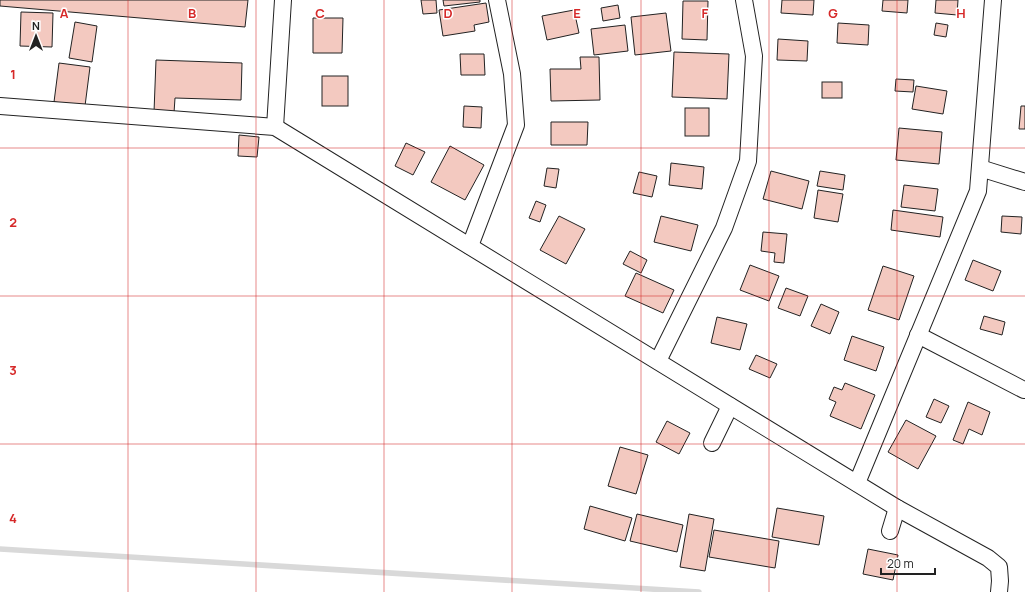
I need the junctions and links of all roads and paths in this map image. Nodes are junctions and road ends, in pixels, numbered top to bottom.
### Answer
1 (283, 0) edge
2 (497, 0) edge
3 (744, 0) edge
4 (993, 0) edge
5 (0, 106) edge
6 (275, 127) junction
7 (980, 168) junction
8 (1025, 182) edge
9 (470, 246) junction
10 (918, 335) junction
11 (658, 361) junction
12 (1024, 390) edge
13 (730, 406) junction
14 (712, 443) dead end
15 (857, 483) junction
16 (897, 508) junction
17 (890, 531) dead end
18 (999, 586) edge

1 - 6 street
2 - 9 street
3 - 11 street
4 - 7 street
5 - 6 street
6 - 9 street
7 - 8 street
7 - 10 street
9 - 11 street
10 - 12 street
10 - 15 street
11 - 13 street
13 - 14 street
13 - 15 street
15 - 16 street
16 - 17 street
16 - 18 street

